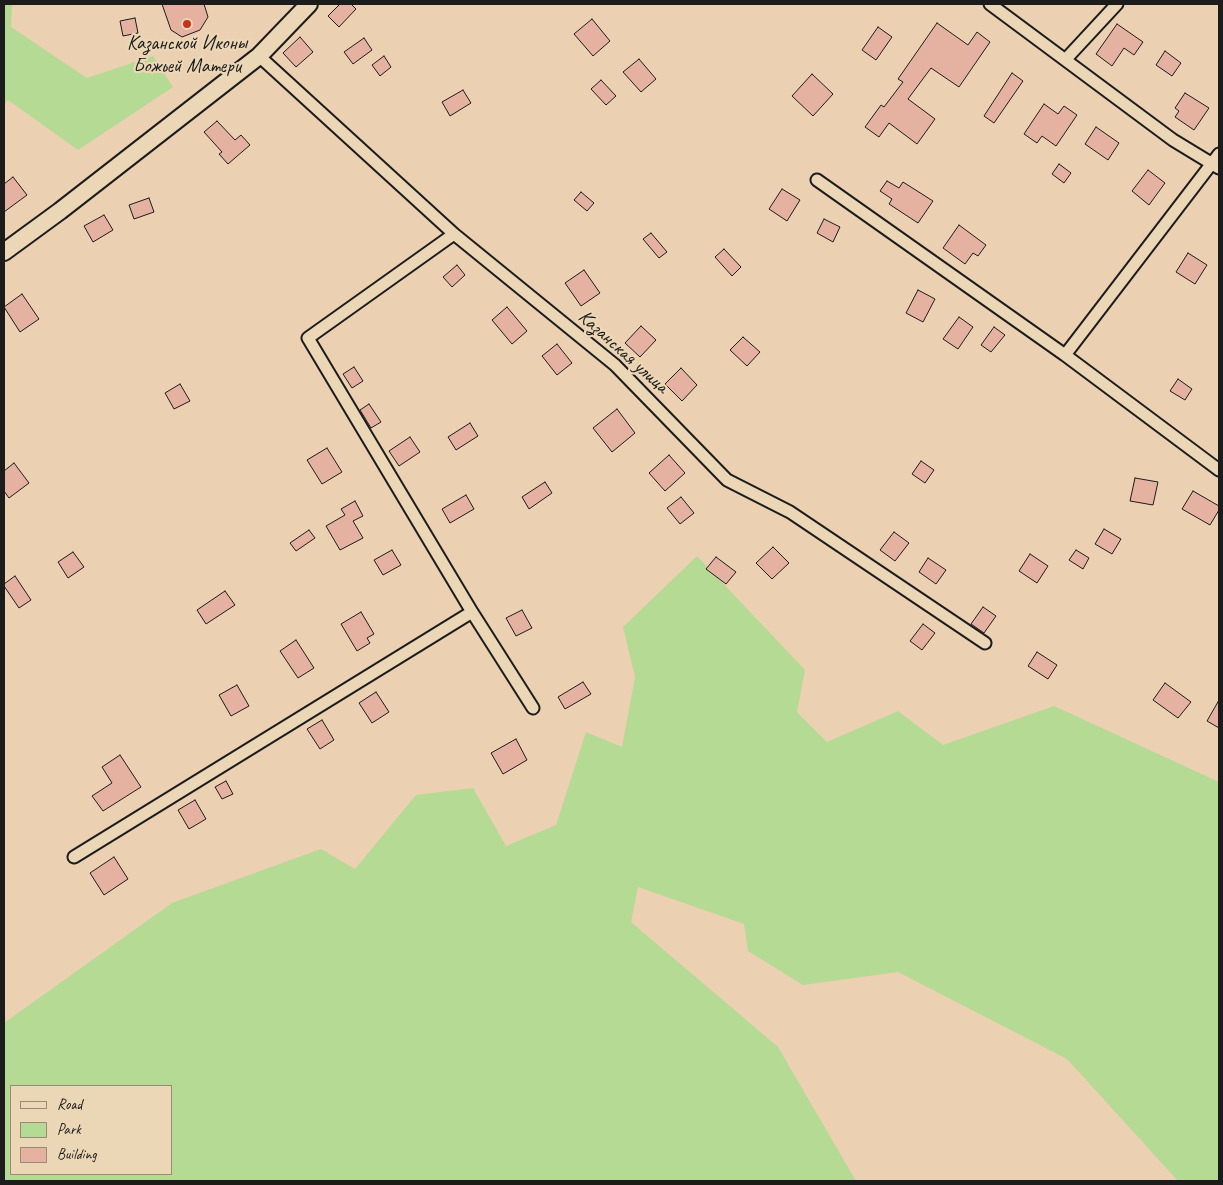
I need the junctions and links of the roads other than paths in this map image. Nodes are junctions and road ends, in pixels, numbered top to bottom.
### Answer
1 (309, 4) edge
2 (990, 4) edge
3 (1117, 4) edge
4 (259, 56) junction
5 (1066, 59) junction
6 (1219, 154) edge
7 (1215, 166) edge
8 (816, 180) dead end
9 (454, 234) junction
10 (4, 252) edge
11 (1065, 355) junction
12 (1219, 470) edge
13 (472, 612) junction
14 (985, 643) dead end
15 (533, 708) dead end
16 (74, 857) dead end

1 - 4 street
2 - 5 street
3 - 5 street
4 - 9 street, Казанская улица
4 - 10 street
5 - 7 street
6 - 7 street
7 - 11 street
8 - 11 street
9 - 13 street
9 - 14 street, Казанская улица
11 - 12 street
13 - 15 street
13 - 16 street

